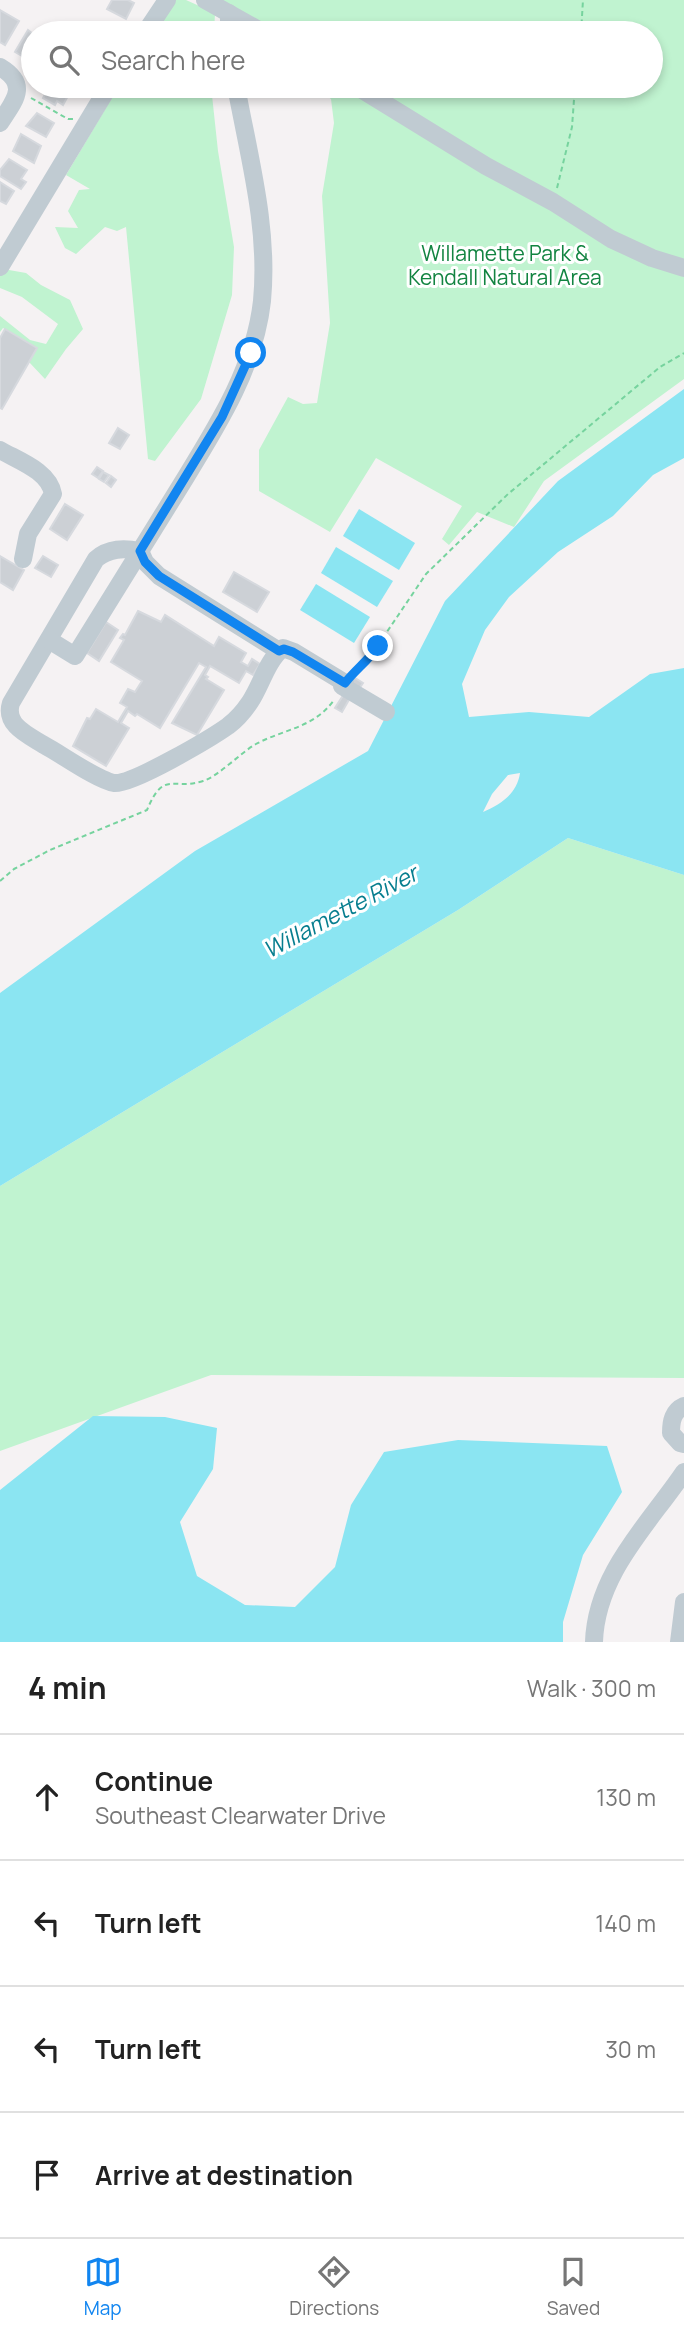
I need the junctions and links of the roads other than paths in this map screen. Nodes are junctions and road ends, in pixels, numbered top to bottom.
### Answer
1 (167, 0) edge
2 (205, 0) edge
3 (229, 13) junction
4 (153, 21) edge
5 (229, 21) edge
6 (243, 21) edge
7 (0, 66) edge
8 (102, 98) edge
9 (238, 98) edge
10 (376, 98) edge
11 (0, 123) edge
12 (0, 268) edge
13 (684, 268) edge
14 (0, 450) edge
15 (140, 551) junction
16 (23, 559) dead end
17 (48, 640) junction
18 (279, 651) junction
19 (386, 712) dead end
20 (684, 1406) edge
21 (684, 1444) edge
22 (684, 1472) edge
23 (684, 1602) edge
24 (594, 1642) edge
25 (679, 1642) edge

1 - 4 street
2 - 3 street
3 - 5 street
3 - 6 street
7 - 11 street
8 - 12 street
9 - 15 street
10 - 13 street
14 - 16 street
15 - 17 street
15 - 17 street
15 - 18 street
17 - 18 street
18 - 19 street
20 - 21 street
22 - 24 street
23 - 25 street

